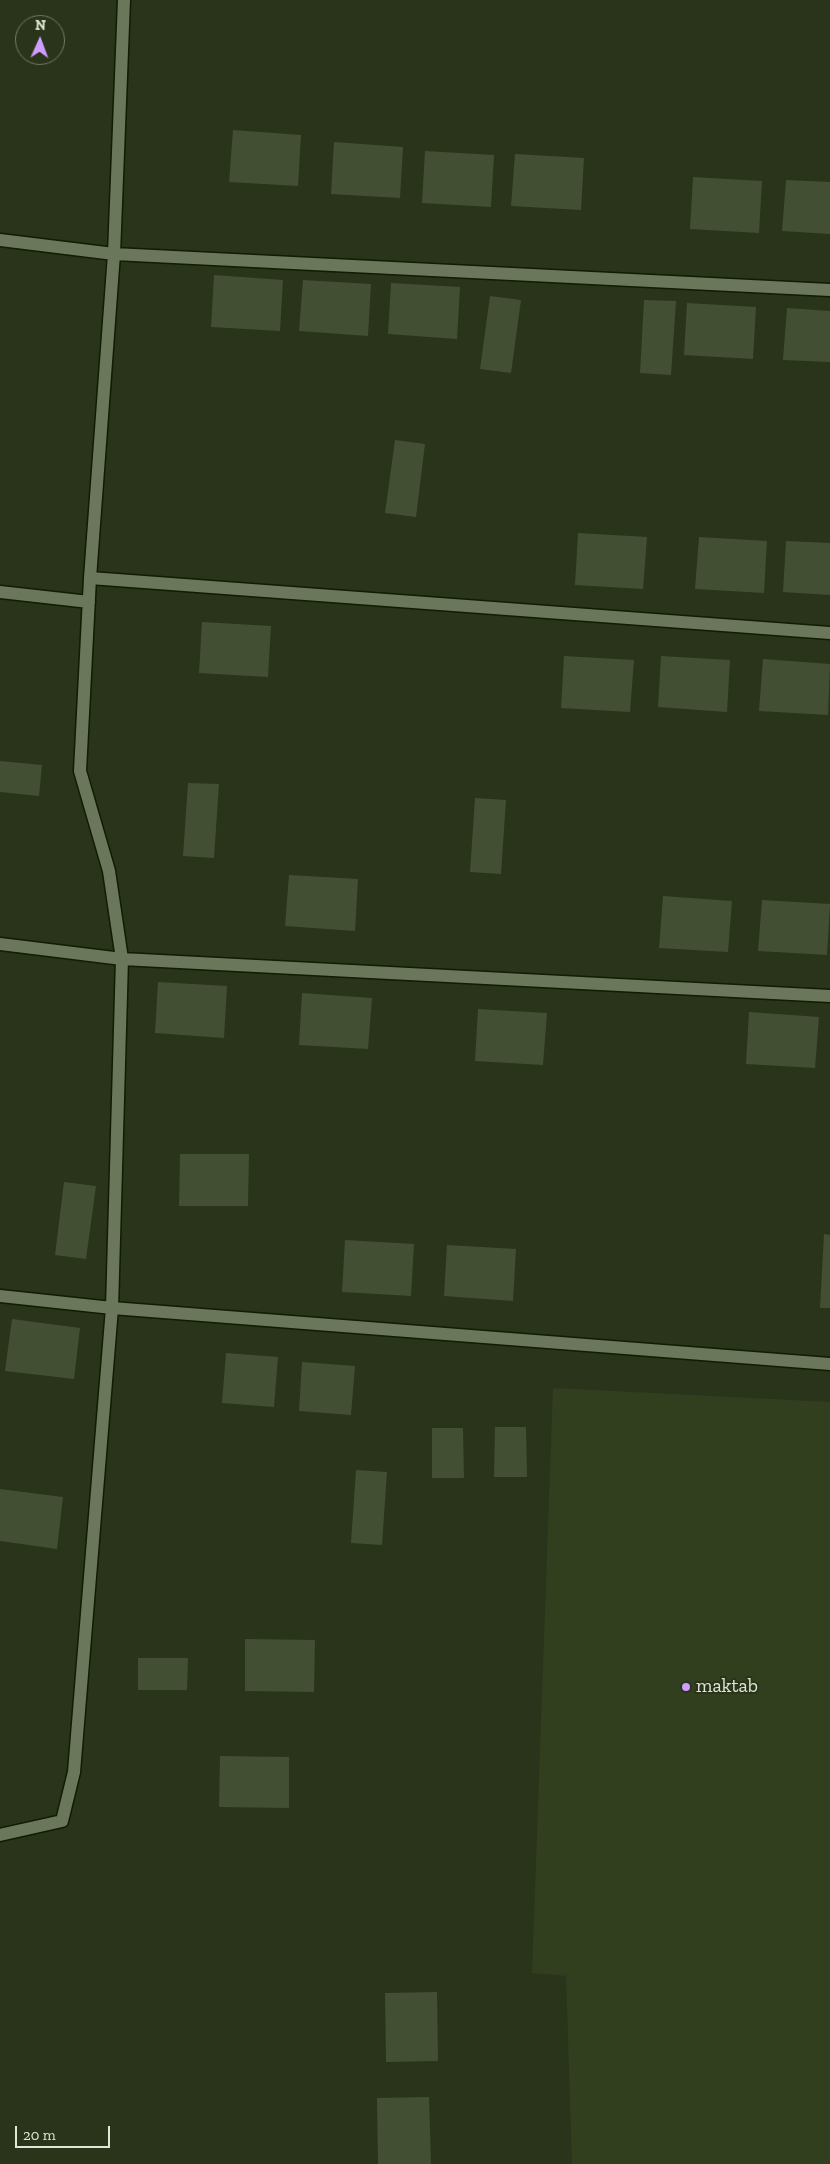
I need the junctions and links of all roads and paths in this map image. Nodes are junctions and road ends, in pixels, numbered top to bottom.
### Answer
1 (124, 0) edge
2 (0, 240) edge
3 (114, 254) junction
4 (830, 290) edge
5 (90, 578) junction
6 (0, 592) edge
7 (89, 602) junction
8 (830, 633) edge
9 (0, 944) edge
10 (122, 959) junction
11 (830, 996) edge
12 (0, 1296) edge
13 (112, 1308) junction
14 (830, 1364) edge
15 (0, 1835) edge

1 - 3 street
2 - 3 street
3 - 4 street
3 - 5 street
5 - 7 street
5 - 8 street
6 - 7 street
7 - 10 street
9 - 10 street
10 - 11 street
10 - 13 street
12 - 13 street
13 - 14 street
13 - 15 street

